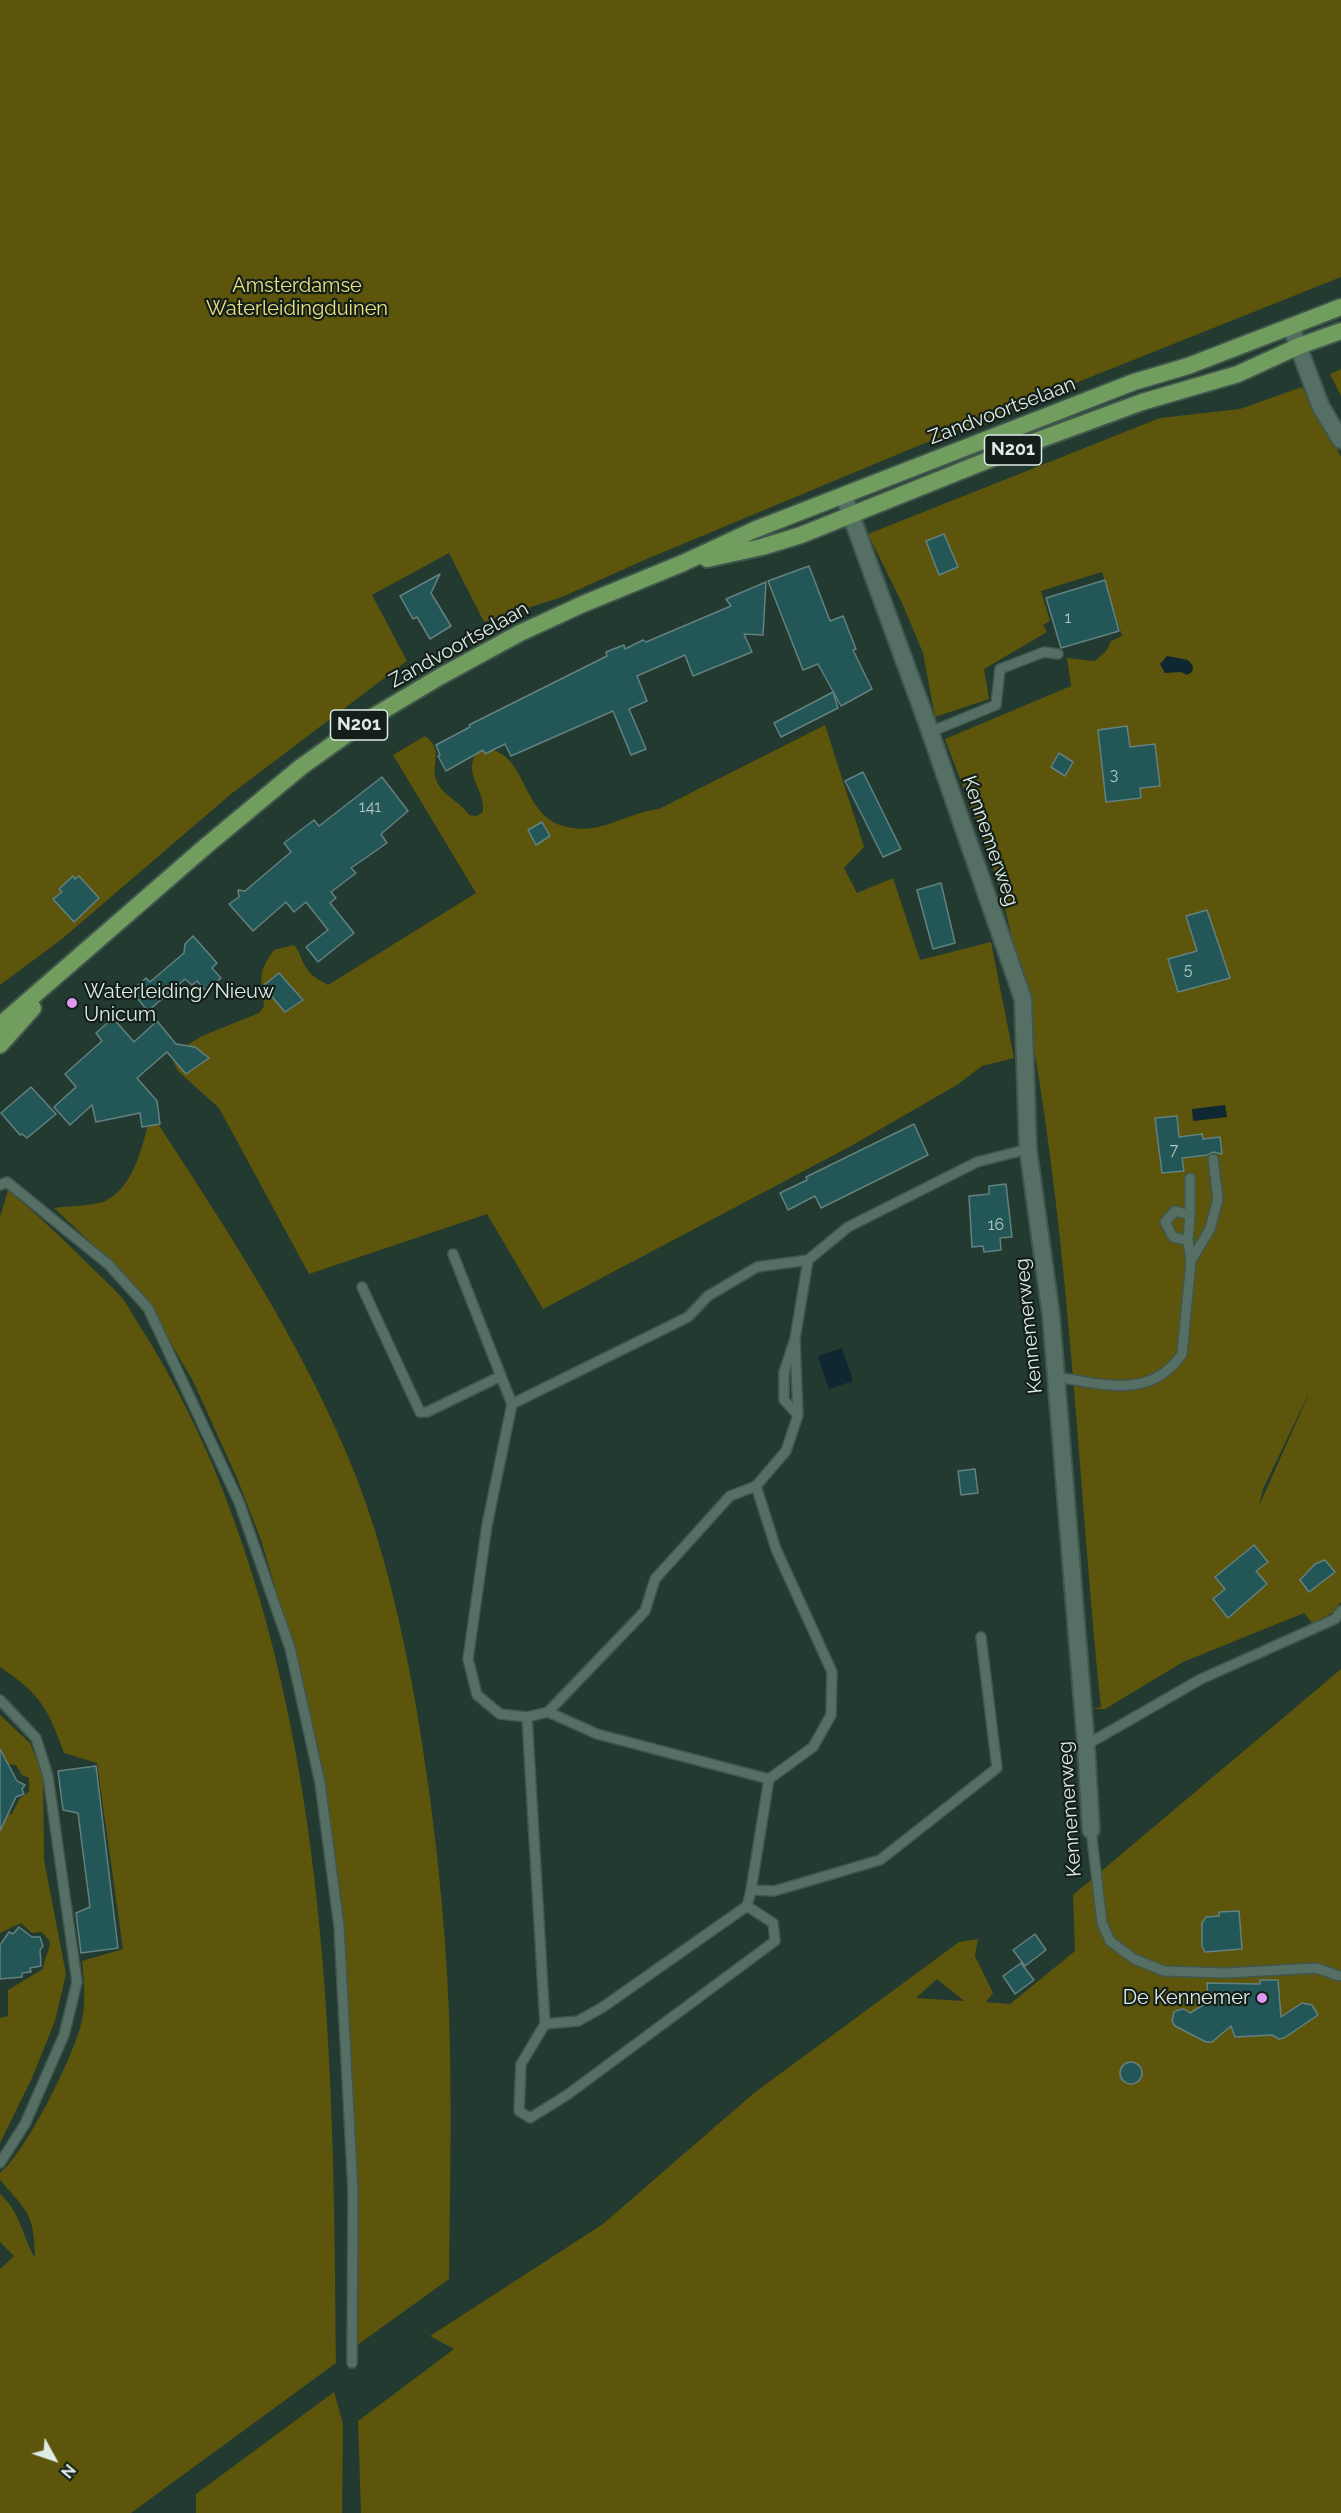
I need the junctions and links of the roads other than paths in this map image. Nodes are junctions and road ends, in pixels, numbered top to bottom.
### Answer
1 (1341, 308) edge
2 (1291, 327) junction
3 (1341, 331) edge
4 (1299, 346) junction
5 (1341, 440) edge
6 (844, 496) junction
7 (850, 514) junction
8 (683, 564) junction
9 (1059, 654) dead end
10 (930, 732) junction
11 (79, 955) junction
12 (0, 1025) edge
13 (0, 1045) edge
14 (1028, 1149) junction
15 (1213, 1159) dead end
16 (1190, 1178) dead end
17 (0, 1185) edge
18 (1190, 1215) junction
19 (1188, 1241) junction
20 (453, 1254) dead end
21 (808, 1260) junction
22 (1191, 1261) junction
23 (362, 1287) dead end
24 (501, 1376) junction
25 (1056, 1377) junction
26 (512, 1404) junction
27 (756, 1486) junction
28 (1340, 1614) edge
29 (981, 1637) dead end
30 (0, 1700) edge
31 (548, 1712) junction
32 (527, 1717) junction
33 (1086, 1745) junction
34 (769, 1779) junction
35 (1090, 1830) joint
36 (752, 1890) junction
37 (747, 1906) junction
38 (1339, 1976) dead end
39 (545, 2024) junction
40 (0, 2163) edge
41 (352, 2363) dead end

1 - 2 main road, Zandvoortselaan / N201
2 - 4 street
2 - 6 main road, Zandvoortselaan / N201
3 - 4 main road, Zandvoortselaan / N201
4 - 5 street
4 - 7 main road, Zandvoortselaan / N201
6 - 7 street, Kennemerweg
6 - 8 main road, Zandvoortselaan / N201
7 - 8 main road, Zandvoortselaan / N201
7 - 10 street, Kennemerweg
8 - 11 main road, Zandvoortselaan / N201
9 - 10 lane
10 - 14 street, Kennemerweg
11 - 12 main road, Zandvoortselaan / N201
11 - 13 main road, Zandvoortselaan / N201
14 - 21 lane
14 - 25 street, Kennemerweg
15 - 22 lane
16 - 18 lane
17 - 41 lane
18 - 19 lane
18 - 19 lane
19 - 22 lane
20 - 24 lane
21 - 26 lane
21 - 27 lane
22 - 25 lane
23 - 24 lane
24 - 26 lane
25 - 33 street, Kennemerweg
26 - 32 lane
27 - 31 lane
27 - 34 lane
28 - 33 lane
29 - 36 lane
30 - 40 lane
31 - 32 lane
31 - 34 lane
32 - 39 lane
33 - 35 street, Kennemerweg
34 - 36 lane
35 - 38 lane, Kennemerweg
36 - 37 lane
37 - 39 lane
37 - 39 lane

